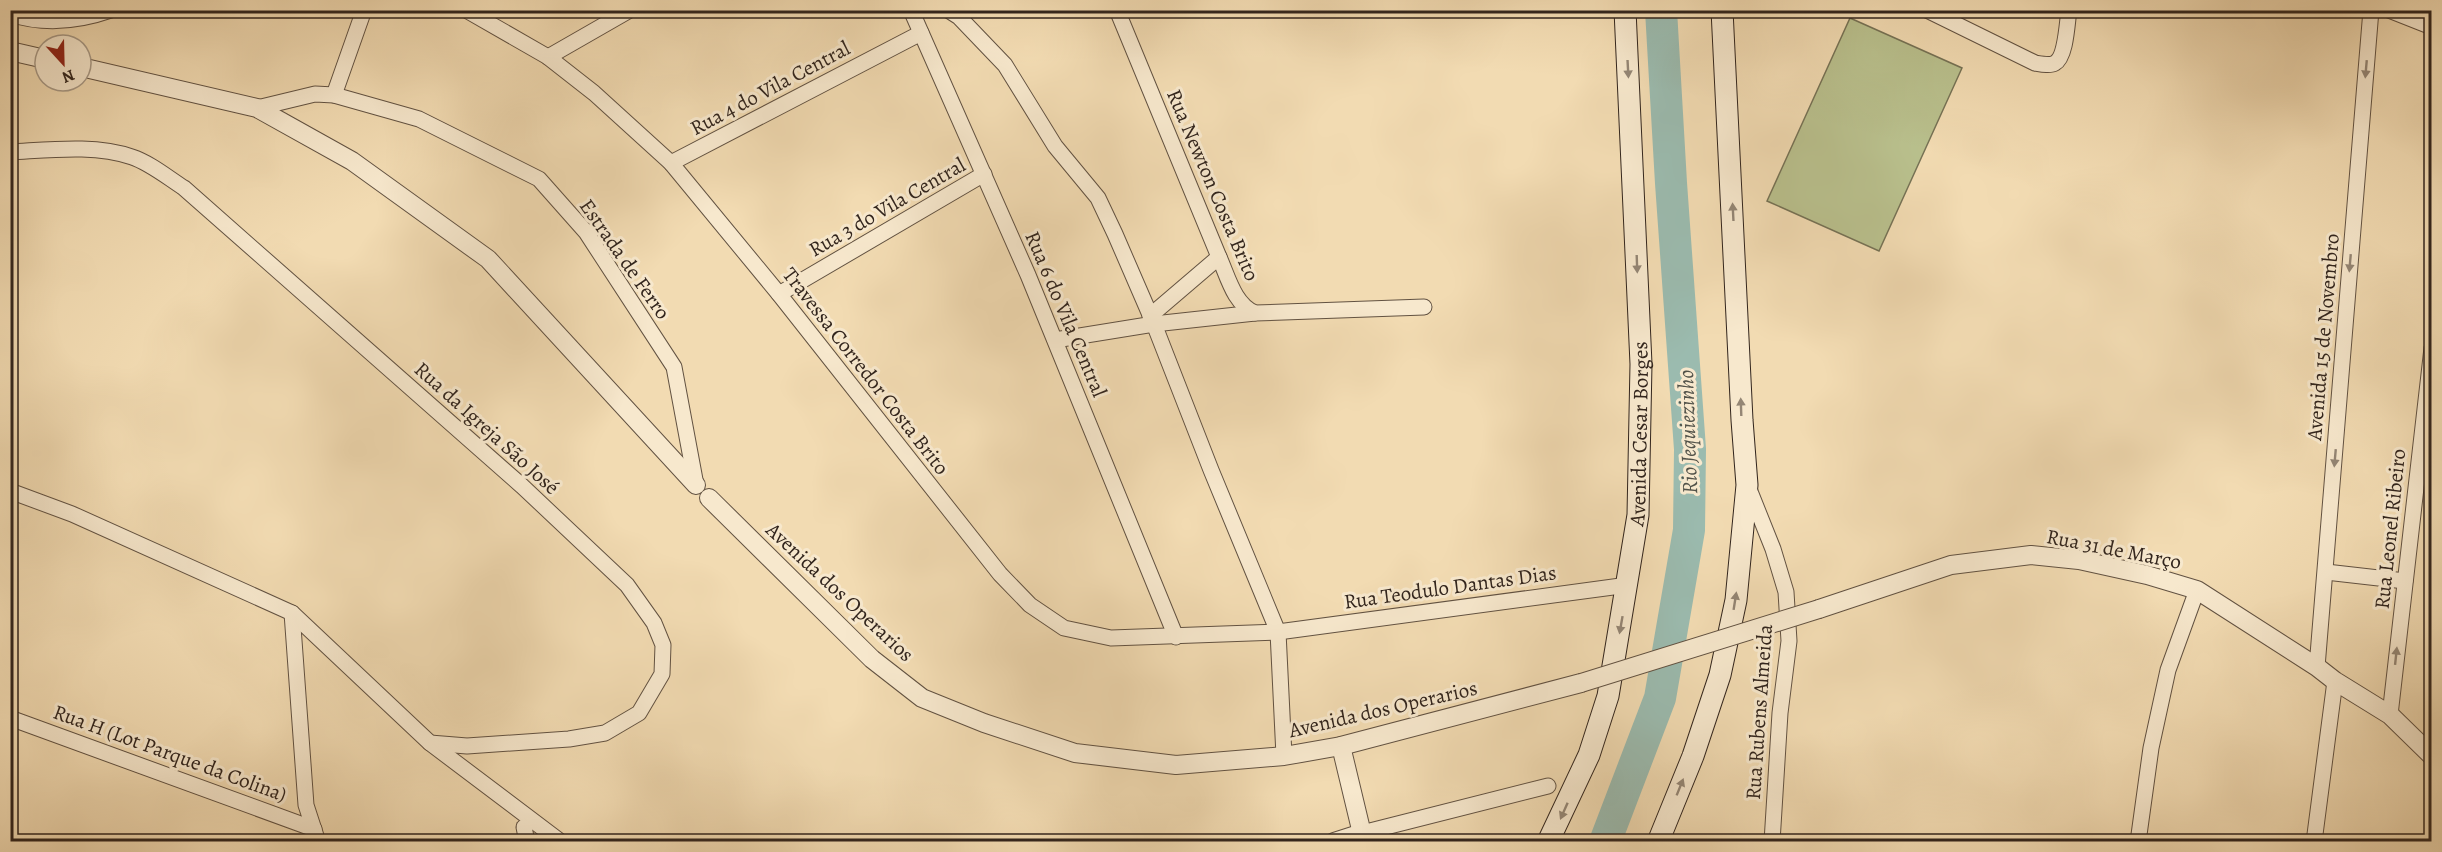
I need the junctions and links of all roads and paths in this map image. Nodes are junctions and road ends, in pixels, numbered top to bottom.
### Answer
1 (111, 10) edge
2 (364, 10) edge
3 (466, 10) edge
4 (630, 10) edge
5 (912, 10) edge
6 (948, 10) edge
7 (1118, 10) edge
8 (1625, 10) edge
9 (1722, 10) edge
10 (1927, 10) edge
11 (2069, 10) edge
12 (2370, 10) edge
13 (2389, 10) edge
14 (10, 14) edge
15 (2432, 27) edge
16 (921, 33) junction
17 (10, 51) edge
18 (33, 56) edge
19 (548, 57) junction
20 (93, 70) edge
21 (334, 95) junction
22 (257, 108) junction
23 (10, 152) edge
24 (671, 163) junction
25 (984, 174) junction
26 (1219, 257) junction
27 (779, 294) junction
28 (1424, 307) dead end
29 (1255, 313) junction
30 (1152, 320) junction
31 (1055, 340) junction
32 (2432, 348) edge
33 (1747, 484) junction
34 (696, 485) joint
35 (10, 491) edge
36 (709, 498) dead end
37 (2326, 572) junction
38 (2405, 581) junction
39 (1628, 585) junction
40 (2197, 590) junction
41 (1819, 609) joint
42 (292, 613) junction
43 (1278, 632) junction
44 (1176, 637) junction
45 (2318, 667) junction
46 (2335, 681) junction
47 (2390, 715) junction
48 (10, 718) edge
49 (430, 742) junction
50 (1341, 746) junction
51 (1284, 756) junction
52 (2430, 759) edge
53 (1548, 786) dead end
54 (316, 835) edge
55 (1363, 837) edge
56 (561, 842) edge
57 (1334, 842) edge
58 (1548, 842) edge
59 (1658, 842) edge
60 (1772, 842) edge
61 (2138, 842) edge
62 (2314, 842) edge

1 - 14 street
2 - 21 street
3 - 19 street, Travessa Corredor Costa Brito
4 - 19 street
5 - 16 street, Rua 6 do Vila Central
6 - 30 street
7 - 26 street, Rua Newton Costa Brito
8 -> 39 main road, Avenida Cesar Borges
33 -> 9 main road
10 - 11 street
12 -> 37 street, Avenida 15 de Novembro
13 - 15 street
16 - 24 street, Rua 4 do Vila Central
16 - 25 street, Rua 6 do Vila Central
17 - 18 street
19 - 24 street, Travessa Corredor Costa Brito
20 - 22 street
21 - 22 street, Estrada de Ferro
21 - 34 street, Estrada de Ferro
22 - 34 street
23 - 49 street, Rua da Igreja São José
24 - 27 street, Travessa Corredor Costa Brito
25 - 27 street, Rua 3 do Vila Central
25 - 31 street, Rua 6 do Vila Central
26 - 29 street, Rua Newton Costa Brito
26 - 30 street
27 - 44 street, Travessa Corredor Costa Brito
28 - 29 street, Rua Newton Costa Brito
29 - 30 street
30 - 31 street
30 - 43 street
31 - 44 street, Rua 6 do Vila Central
32 - 38 street, Rua Leonel Ribeiro
59 -> 33 main road
33 - 60 street, Rua Rubens Almeida
35 - 42 street
36 - 51 street, Avenida dos Operarios
37 - 38 street
37 - 45 street, Avenida 15 de Novembro
47 -> 38 street, Rua Leonel Ribeiro
39 - 43 street, Rua Teodulo Dantas Dias
39 -> 58 main road, Avenida Cesar Borges
40 - 41 street, Rua 31 de Março
40 - 45 street, Rua 31 de Março
40 - 61 street
41 - 50 street, Avenida dos Operarios, bridge
42 - 49 street
42 - 54 street
43 - 44 street, Travessa Corredor Costa Brito
43 - 51 street
45 - 46 street, Rua 31 de Março
46 - 47 street, Rua 31 de Março
46 - 62 street
47 - 52 street, Rua 31 de Março
48 - 54 street, Rua H (Lot Parque da Colina)
49 - 56 street
50 - 51 street, Avenida dos Operarios
50 - 55 street
53 - 55 street
55 - 57 street

